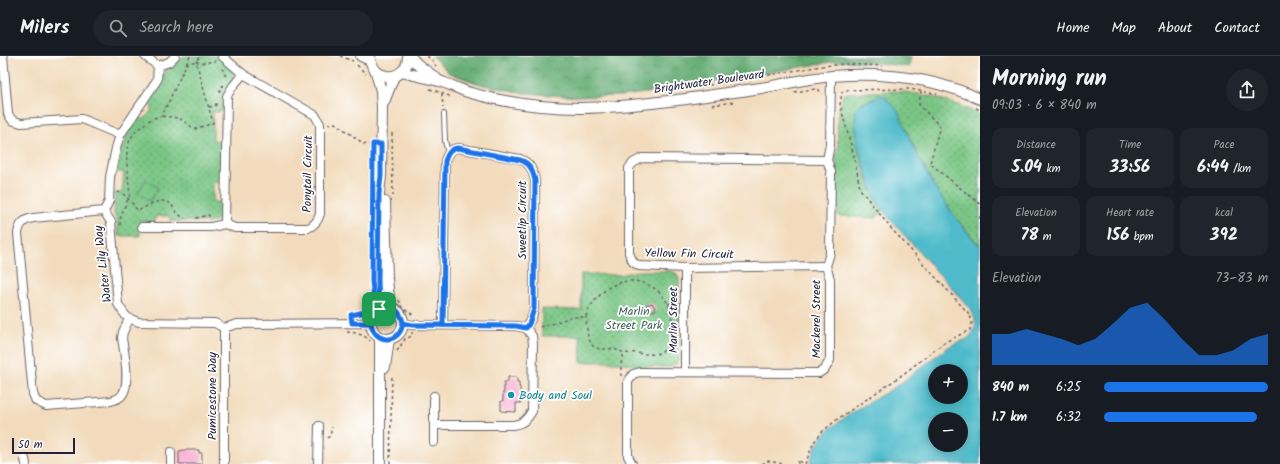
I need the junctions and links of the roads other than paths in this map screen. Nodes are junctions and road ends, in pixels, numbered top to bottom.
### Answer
1 (3, 56) edge
2 (146, 56) edge
3 (175, 56) edge
4 (409, 56) edge
5 (367, 57) edge
6 (221, 59) edge
7 (158, 66) junction
8 (243, 74) junction
9 (397, 74) junction
10 (372, 75) junction
11 (831, 76) junction
12 (440, 82) junction
13 (977, 103) edge
14 (382, 108) junction
15 (444, 114) road end
16 (120, 135) junction
17 (448, 153) junction
18 (827, 160) junction
19 (381, 176) junction
20 (104, 211) junction
21 (225, 224) junction
22 (142, 227) dead end
23 (826, 266) junction
24 (685, 268) junction
25 (390, 307) junction
26 (375, 308) junction
27 (129, 319) junction
28 (408, 320) junction
29 (371, 323) junction
30 (443, 325) junction
31 (224, 328) junction
32 (526, 328) junction
33 (380, 340) junction
34 (685, 372) junction
35 (434, 396) dead end
36 (434, 425) junction
37 (319, 426) dead end
38 (434, 442) dead end
39 (171, 452) dead end
40 (171, 464) edge
41 (224, 464) edge
42 (318, 464) edge
43 (380, 464) edge
44 (632, 464) edge

1 - 16 street
2 - 7 street
3 - 7 street
4 - 9 street
4 - 12 street, Brightwater Boulevard
5 - 10 street
6 - 8 street, Ponytail Circuit
7 - 16 street, Water Lily Way
8 - 21 street
8 - 21 street, Ponytail Circuit
9 - 10 street, Brightwater Boulevard
9 - 12 street, Brightwater Boulevard
9 - 14 street
10 - 14 street
11 - 12 street, Brightwater Boulevard
11 - 13 street, Brightwater Boulevard
11 - 18 street, Mackerel Street
14 - 19 street
15 - 17 lane
16 - 20 street, Water Lily Way
17 - 30 street
17 - 32 street, Sweetlip Circuit
18 - 23 street, Mackerel Street
18 - 24 street, Yellow Fin Circuit
19 - 25 street
19 - 26 street
20 - 27 street, Water Lily Way
20 - 27 street
21 - 22 street, Ponytail Circuit
23 - 24 street, Yellow Fin Circuit
23 - 34 street, Mackerel Street
24 - 34 street, Marlin Street
25 - 26 street
25 - 28 street
26 - 29 street
27 - 31 street
28 - 30 street
28 - 33 street
29 - 31 street
29 - 33 street
30 - 32 street
31 - 41 street, Pumicestone Way
32 - 36 street
33 - 43 street
34 - 44 street, Mackerel Street
35 - 36 street
36 - 38 street
37 - 42 street
39 - 40 street

